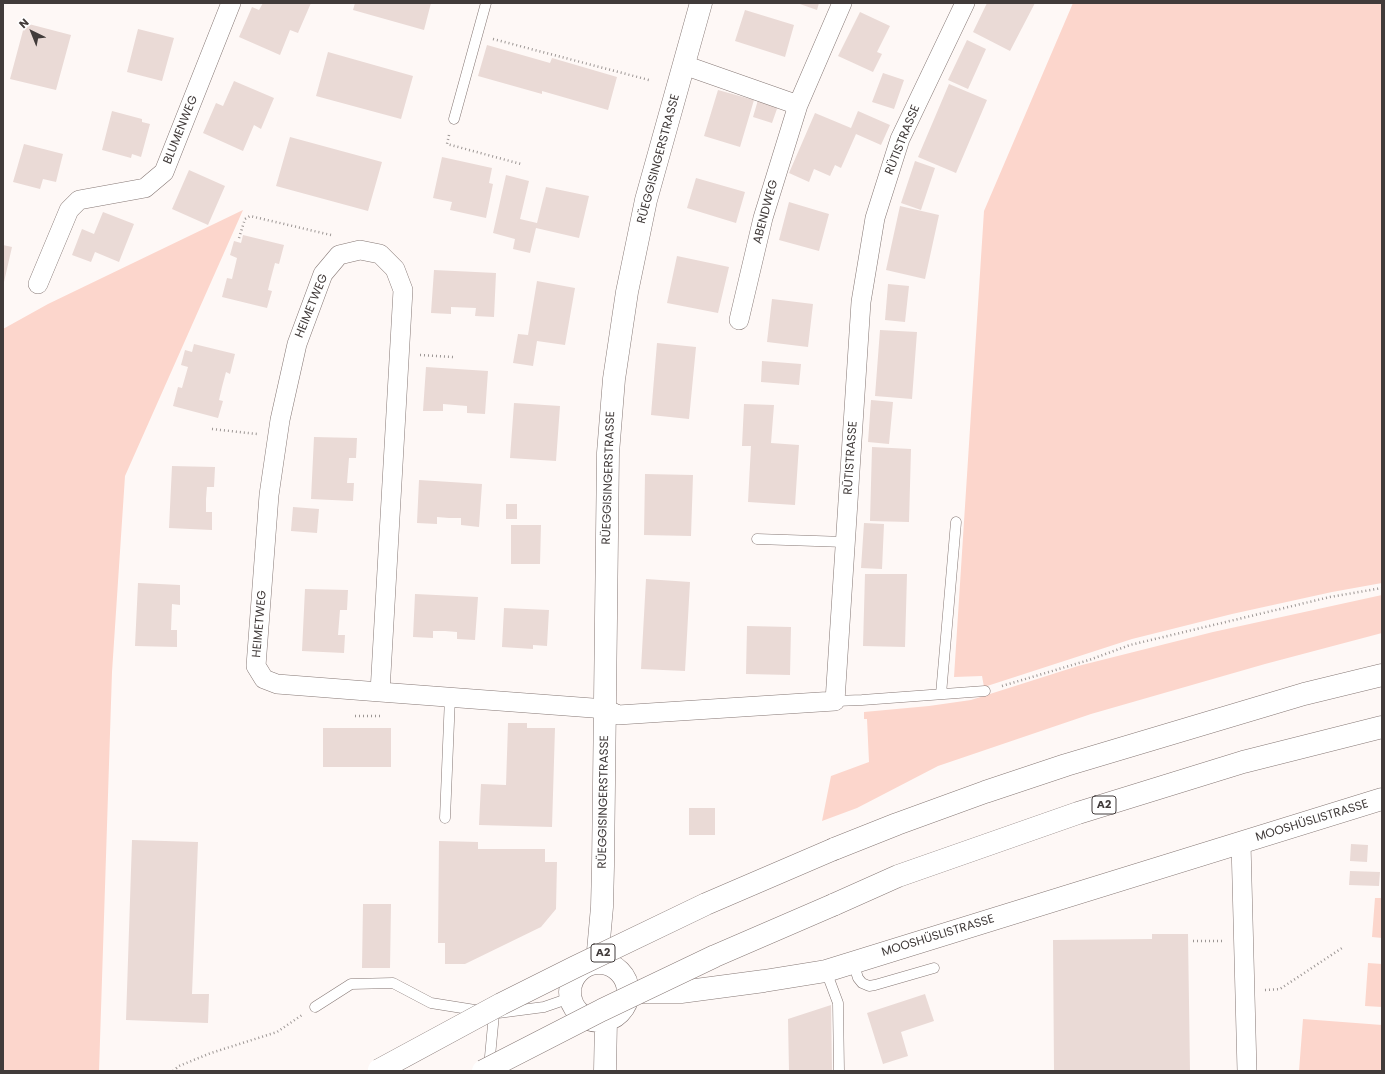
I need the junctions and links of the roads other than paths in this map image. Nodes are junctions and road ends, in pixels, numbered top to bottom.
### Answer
1 (231, 3) edge
2 (486, 3) edge
3 (701, 3) edge
4 (842, 3) edge
5 (965, 3) edge
6 (684, 65) junction
7 (798, 105) junction
8 (454, 119) road end
9 (38, 284) dead end
10 (739, 320) dead end
11 (956, 522) dead end
12 (757, 539) dead end
13 (846, 542) junction
14 (1382, 675) edge
15 (985, 691) road end
16 (380, 692) junction
17 (941, 694) junction
18 (450, 697) junction
19 (835, 701) junction
20 (606, 709) junction
21 (1382, 727) edge
22 (1382, 799) edge
23 (445, 818) dead end
24 (1241, 843) junction
25 (597, 962) junction
26 (853, 962) junction
27 (934, 968) dead end
28 (826, 971) junction
29 (628, 991) junction
30 (570, 998) junction
31 (314, 1007) road end
32 (494, 1014) junction
33 (606, 1020) junction
34 (378, 1070) edge
35 (484, 1071) edge
36 (488, 1071) edge
37 (605, 1071) edge
38 (839, 1071) edge
39 (1247, 1071) edge

1 - 9 street, BLUMENWEG
2 - 8 lane
3 - 6 main road, RÜEGGISINGERSTRASSE
4 - 7 street, ABENDWEG
5 - 13 street, RÜTISTRASSE
6 - 7 street
6 - 20 main road, RÜEGGISINGERSTRASSE
7 - 10 street, ABENDWEG
11 - 17 lane
12 - 13 lane
13 - 19 street, RÜTISTRASSE
14 - 34 main road, A2, bridge
15 - 17 lane
16 - 16 street, HEIMETWEG
16 - 18 street, HEIMETWEG
17 - 19 lane
18 - 20 street, HEIMETWEG
18 - 23 lane
19 - 20 street
20 - 25 main road, RÜEGGISINGERSTRASSE
21 - 35 main road, A2, bridge
22 - 24 main road, MOOSHÜSLISTRASSE
24 - 26 main road, MOOSHÜSLISTRASSE
24 - 39 street, MOOSHÜSLISTRASSE
25 - 29 main road
25 - 30 main road
26 - 27 lane
26 - 28 main road, MOOSHÜSLISTRASSE
28 - 29 main road, MOOSHÜSLISTRASSE
28 - 38 lane
29 - 33 main road
30 - 32 lane
30 - 33 main road
31 - 32 lane
32 - 36 lane
33 - 37 main road

